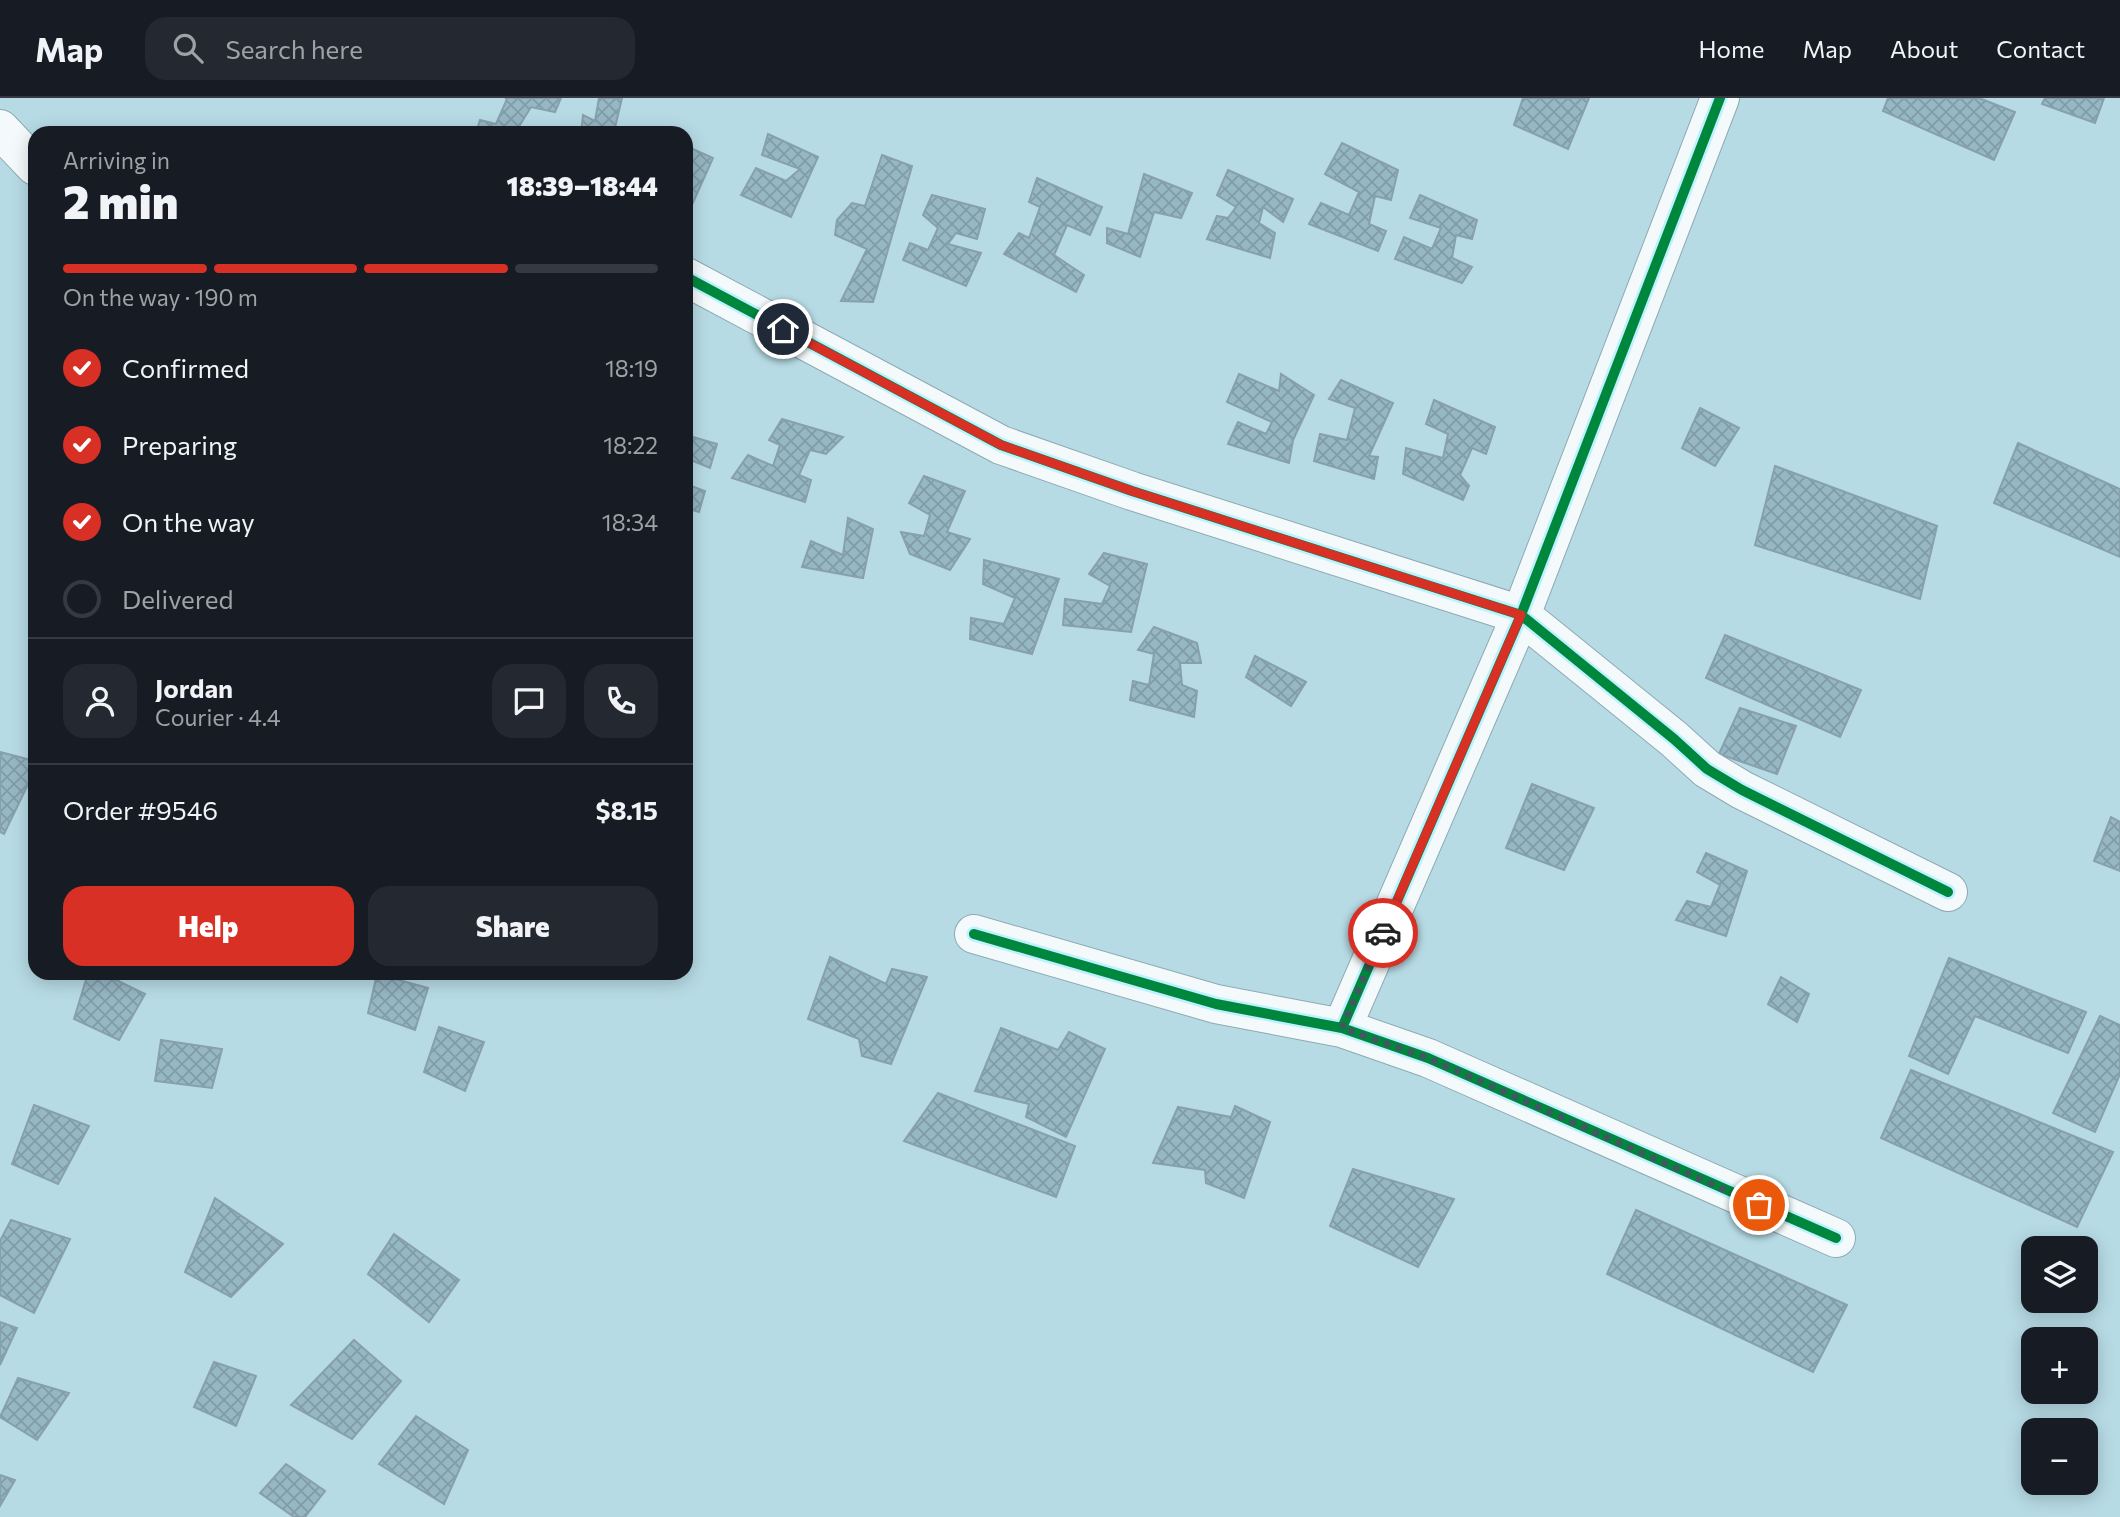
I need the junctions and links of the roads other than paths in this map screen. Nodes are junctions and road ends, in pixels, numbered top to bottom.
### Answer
1 (1720, 98) edge
2 (0, 129) edge
3 (28, 159) edge
4 (693, 281) edge
5 (1521, 615) junction
6 (1948, 891) dead end
7 (974, 934) dead end
8 (1342, 1028) junction
9 (1836, 1238) dead end

1 - 5 street
2 - 3 street
4 - 5 street
5 - 6 street
5 - 8 street
7 - 8 street
8 - 9 street

